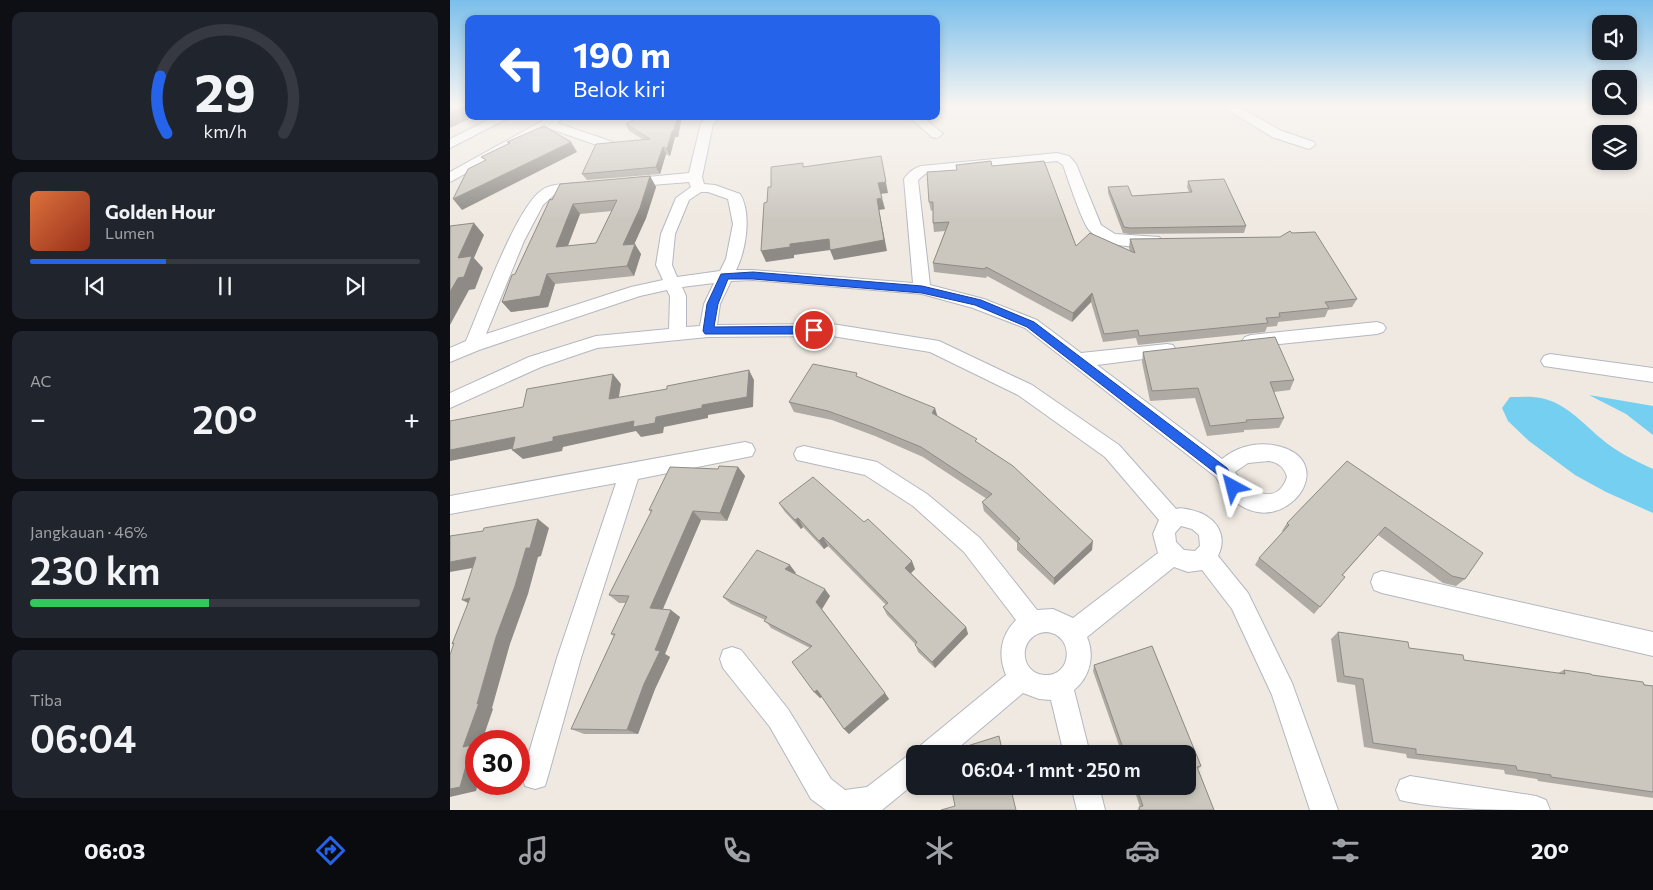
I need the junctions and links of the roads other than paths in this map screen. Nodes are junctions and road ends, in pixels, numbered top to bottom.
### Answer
1 (511, 144) edge
2 (605, 144) edge
3 (703, 144) edge
4 (1306, 144) edge
5 (608, 145) edge
6 (1309, 145) dead end
7 (450, 178) edge
8 (696, 183) junction
9 (617, 184) edge
10 (597, 186) edge
11 (1169, 240) edge
12 (725, 276) junction
13 (672, 283) junction
14 (922, 289) junction
15 (1377, 328) dead end
16 (708, 331) junction
17 (677, 334) junction
18 (1233, 343) edge
19 (473, 346) junction
20 (1184, 348) edge
21 (450, 355) edge
22 (1078, 360) junction
23 (1550, 361) dead end
24 (1653, 375) edge
25 (450, 401) edge
26 (745, 450) dead end
27 (804, 454) dead end
28 (1223, 471) dead end
29 (630, 472) junction
30 (450, 505) edge
31 (1172, 520) junction
32 (1172, 555) junction
33 (1206, 558) junction
34 (1382, 582) dead end
35 (1032, 623) junction
36 (1073, 633) junction
37 (1653, 644) edge
38 (732, 659) dead end
39 (1022, 678) junction
40 (1060, 685) junction
41 (941, 745) edge
42 (1075, 745) edge
43 (906, 773) edge
44 (534, 776) dead end
45 (1410, 790) dead end
46 (1087, 795) edge
47 (1091, 810) edge
48 (1324, 810) edge
49 (1536, 810) edge

1 - 7 street
2 - 5 street
3 - 8 street
4 - 6 street
8 - 9 street
8 - 12 street
8 - 13 street
10 - 19 street
11 - 14 street
12 - 13 street
12 - 14 street
12 - 16 street
13 - 17 street
13 - 19 street
14 - 22 street
15 - 18 street
16 - 17 street
16 - 31 street
17 - 25 street
19 - 21 street
20 - 22 street
22 - 28 street
23 - 24 street
26 - 29 street
27 - 35 street
29 - 30 street
29 - 44 street
31 - 32 street
31 - 33 street
32 - 33 street
32 - 36 street
33 - 48 street
34 - 37 street
35 - 36 street
35 - 39 street
36 - 40 street
38 - 43 street
39 - 40 street
39 - 41 street
40 - 42 street
45 - 49 street
46 - 47 street

